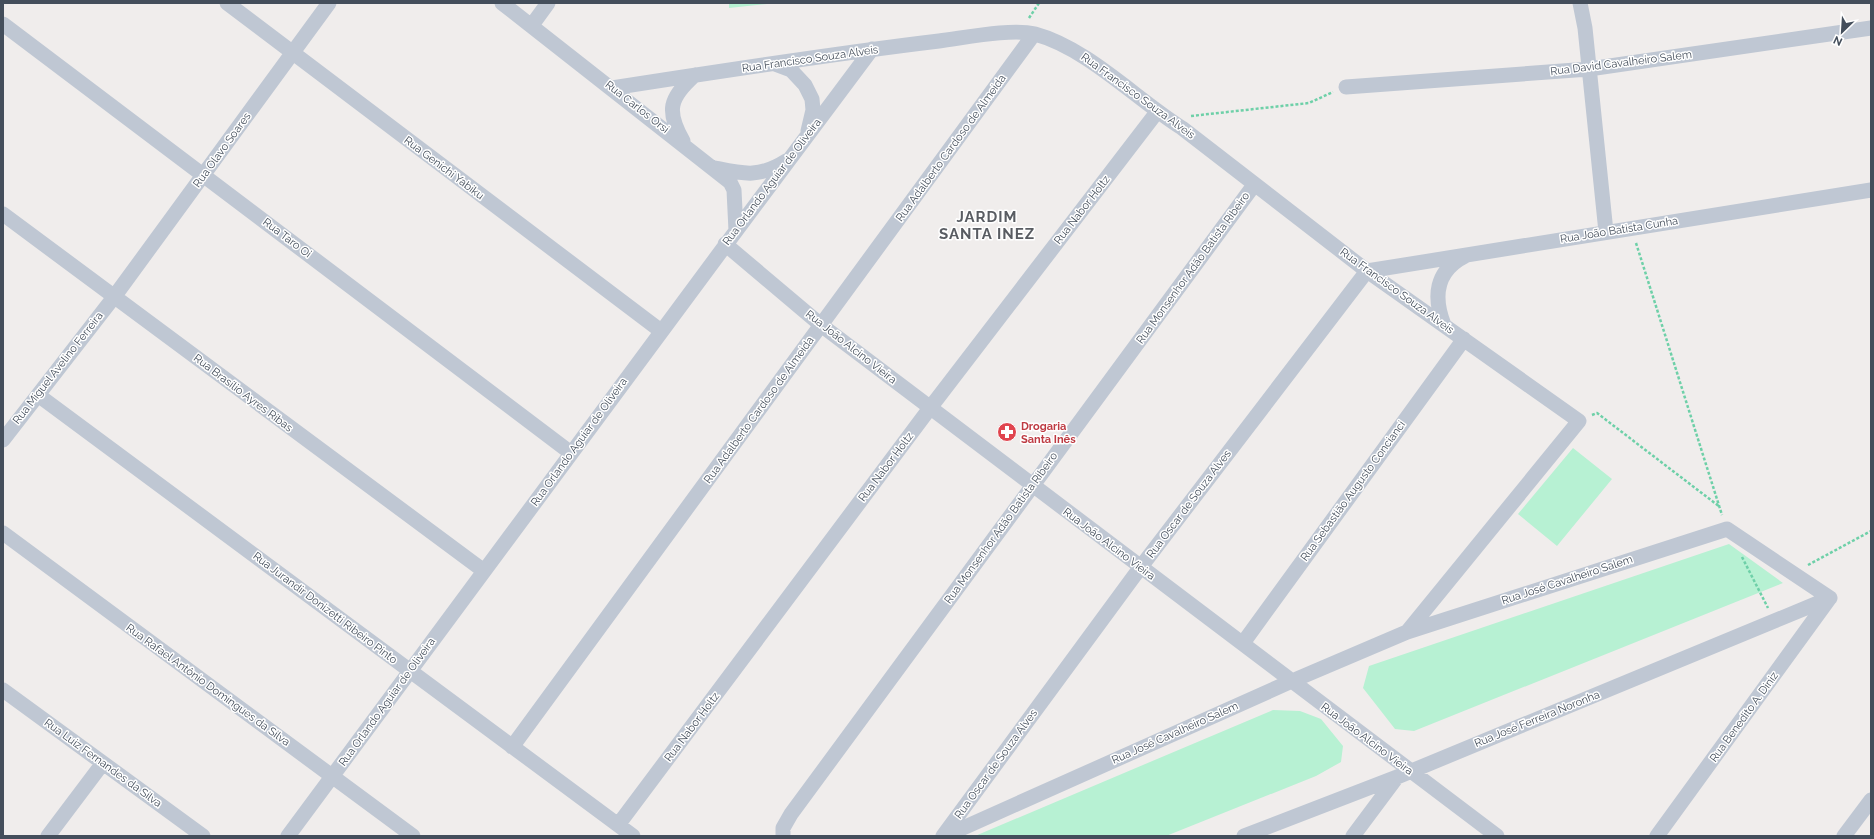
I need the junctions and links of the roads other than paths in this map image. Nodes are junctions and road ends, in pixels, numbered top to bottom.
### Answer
1 (227, 3) edge
2 (329, 3) edge
3 (502, 3) edge
4 (548, 3) edge
5 (1580, 3) edge
6 (3, 24) edge
7 (532, 25) junction
8 (1871, 28) edge
9 (1034, 34) junction
10 (872, 49) junction
11 (292, 53) junction
12 (775, 64) junction
13 (1589, 69) junction
14 (695, 75) junction
15 (1346, 87) road end
16 (612, 88) junction
17 (1157, 112) junction
18 (806, 138) junction
19 (686, 146) junction
20 (790, 158) junction
21 (712, 167) junction
22 (203, 175) junction
23 (1254, 185) junction
24 (1871, 190) edge
25 (3, 214) edge
26 (736, 231) junction
27 (1606, 232) junction
28 (725, 244) junction
29 (1467, 254) junction
30 (1367, 271) junction
31 (114, 296) junction
32 (821, 325) junction
33 (1444, 325) junction
34 (661, 331) junction
35 (1464, 339) junction
36 (38, 395) junction
37 (930, 408) junction
38 (1579, 421) joint
39 (3, 440) edge
40 (571, 453) junction
41 (1032, 486) junction
42 (3, 533) edge
43 (1140, 568) junction
44 (484, 572) junction
45 (1830, 598) junction
46 (1407, 632) junction
47 (1243, 643) junction
48 (410, 671) junction
49 (1292, 681) junction
50 (3, 690) edge
51 (512, 747) junction
52 (102, 763) junction
53 (1403, 774) junction
54 (332, 776) junction
55 (1871, 800) edge
56 (618, 825) junction
57 (48, 836) edge
58 (203, 836) edge
59 (288, 836) edge
60 (414, 836) edge
61 (632, 836) edge
62 (784, 836) edge
63 (944, 836) edge
64 (1244, 836) edge
65 (1353, 836) edge
66 (1497, 836) edge
67 (1658, 836) edge
68 (1844, 836) edge

1 - 11 street, Rua Genichi Yabiku
2 - 11 street, Rua Olavo Soares
3 - 7 street, Rua Carlos Orsi
4 - 7 street
5 - 13 street
6 - 22 street, Rua Taro Oi
7 - 16 street, Rua Carlos Orsi
8 - 13 street, Rua David Cavalheiro Salem
9 - 10 street, Rua Francisco Souza Alveis
9 - 17 street, Rua Francisco Souza Alveis
9 - 32 street, Rua Adalberto Cardoso de Almeida
10 - 12 street, Rua Francisco Souza Alveis
10 - 18 street, Rua Orlando Aguiar de Oliveira
11 - 22 street, Rua Olavo Soares
11 - 34 street, Rua Genichi Yabiku
12 - 14 street, Rua Francisco Souza Alveis
12 - 18 street
13 - 15 street, Rua David Cavalheiro Salem
13 - 27 street
14 - 16 street, Rua Francisco Souza Alveis
14 - 19 street
16 - 19 street, Rua Carlos Orsi
17 - 23 street, Rua Francisco Souza Alveis
17 - 37 street, Rua Nabor Holtz
18 - 20 street, Rua Orlando Aguiar de Oliveira
19 - 21 street, Rua Carlos Orsi
20 - 21 street
20 - 26 street, Rua Orlando Aguiar de Oliveira
21 - 26 street, Rua Carlos Orsi
22 - 31 street, Rua Olavo Soares
22 - 40 street, Rua Taro Oi
23 - 30 street, Rua Francisco Souza Alveis
23 - 41 street, Rua Monsenhor Adão Batista Ribeiro
24 - 27 street, Rua João Batista Cunha
25 - 31 street, Rua Brasílio Ayres Ribas
26 - 28 street, Rua Orlando Aguiar de Oliveira
27 - 29 street, Rua João Batista Cunha
28 - 32 street, Rua João Alcino Vieira
28 - 34 street, Rua Orlando Aguiar de Oliveira
29 - 30 street, Rua João Batista Cunha
29 - 33 street
30 - 33 street, Rua Francisco Souza Alveis
30 - 43 street, Rua Oscar de Souza Alves
31 - 36 street, Rua Miguel Avelino Ferreira
31 - 44 street, Rua Brasílio Ayres Ribas
32 - 37 street, Rua João Alcino Vieira
32 - 51 street, Rua Adalberto Cardoso de Almeida
33 - 35 street, Rua Francisco Souza Alveis
34 - 40 street, Rua Orlando Aguiar de Oliveira
35 - 38 street, Rua Francisco Souza Alveis
35 - 47 street, Rua Sebastião Augusto Concianci
36 - 39 street, Rua Miguel Avelino Ferreira
36 - 48 street, Rua Jurandir Donizetti Ribeiro Pinto
37 - 41 street, Rua João Alcino Vieira
37 - 56 street, Rua Nabor Holtz
38 - 46 street, Rua José Cavalheiro Salem
40 - 44 street, Rua Orlando Aguiar de Oliveira
41 - 43 street, Rua João Alcino Vieira
41 - 62 street, Rua Monsenhor Adão Batista Ribeiro
42 - 54 street, Rua Rafael Antônio Domingues da Silva
43 - 47 street, Rua João Alcino Vieira
43 - 63 street, Rua Oscar de Souza Alves
44 - 48 street, Rua Orlando Aguiar de Oliveira
45 - 46 street, Rua José Cavalheiro Salem
45 - 53 street, Rua José Ferreira Noronha
45 - 67 street, Rua Benedito A. Diniz
46 - 49 street, Rua José Cavalheiro Salem
47 - 49 street, Rua João Alcino Vieira
48 - 51 street, Rua Jurandir Donizetti Ribeiro Pinto
48 - 54 street, Rua Orlando Aguiar de Oliveira
49 - 53 street, Rua João Alcino Vieira
49 - 63 street, Rua José Cavalheiro Salem
50 - 52 street, Rua Luiz Fernandes da Silva
51 - 56 street, Rua Jurandir Donizetti Ribeiro Pinto
52 - 57 street
52 - 58 street, Rua Luiz Fernandes da Silva
53 - 64 street, Rua José Ferreira Noronha
53 - 65 street
53 - 66 street, Rua João Alcino Vieira
54 - 59 street, Rua Orlando Aguiar de Oliveira
54 - 60 street, Rua Rafael Antônio Domingues da Silva
55 - 68 street
56 - 61 street, Rua Jurandir Donizetti Ribeiro Pinto

